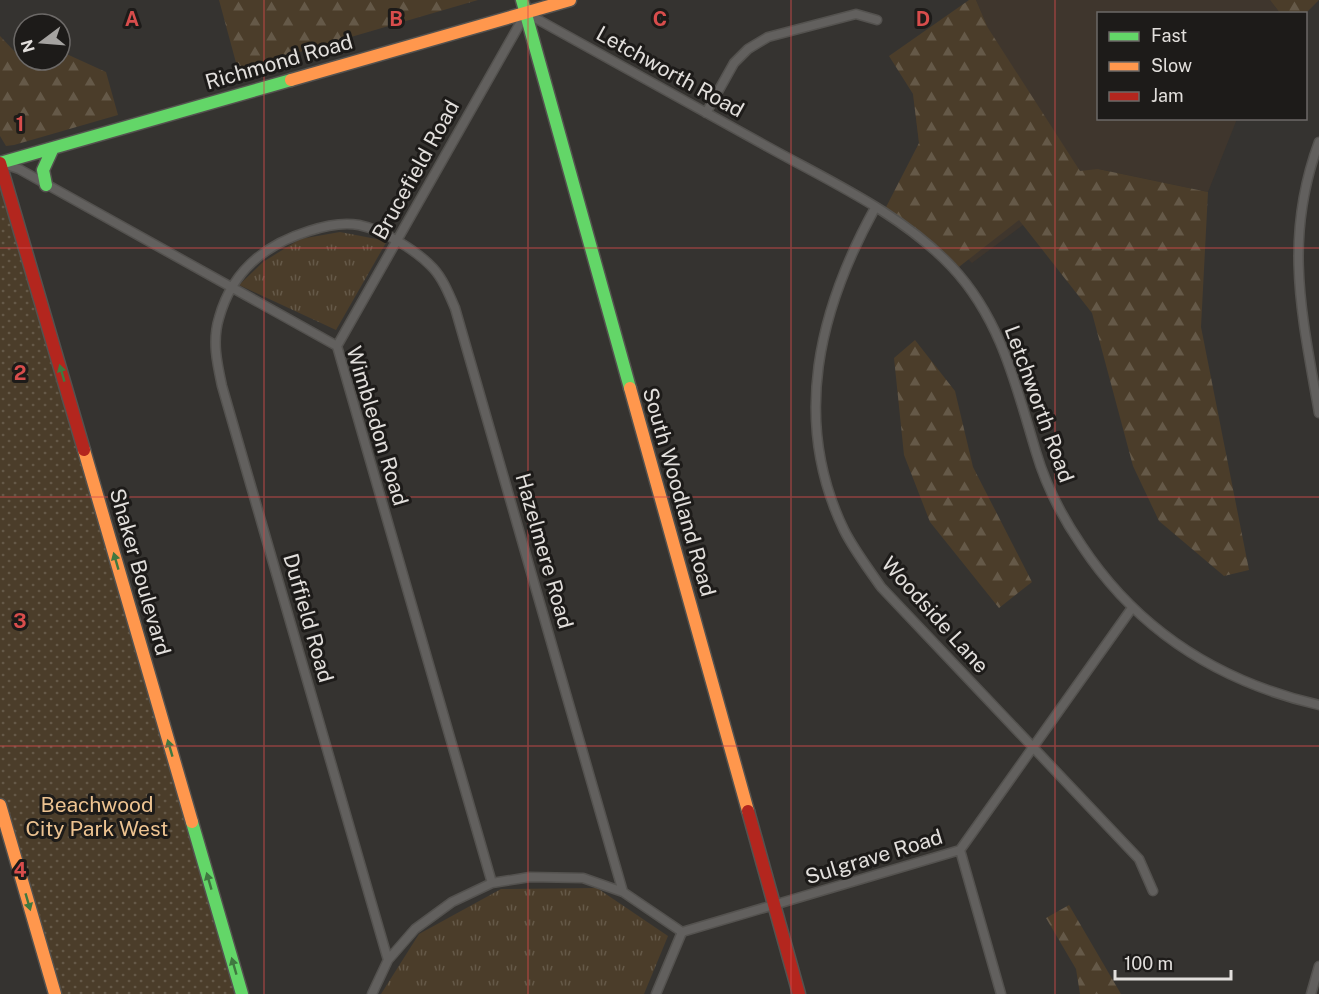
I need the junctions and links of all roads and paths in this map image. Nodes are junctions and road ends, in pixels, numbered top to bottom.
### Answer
1 (522, 0) edge
2 (570, 0) edge
3 (526, 13) junction
4 (877, 20) dead end
5 (706, 113) junction
6 (1319, 142) edge
7 (53, 148) junction
8 (0, 162) edge
9 (46, 185) junction
10 (875, 208) junction
11 (397, 240) junction
12 (232, 286) junction
13 (337, 346) junction
14 (1319, 413) edge
15 (1132, 608) junction
16 (1319, 705) edge
17 (1033, 747) junction
18 (0, 805) edge
19 (960, 850) junction
20 (492, 883) junction
21 (1153, 891) dead end
22 (623, 892) junction
23 (773, 906) junction
24 (682, 932) junction
25 (388, 960) junction
26 (1319, 966) edge
27 (55, 994) edge
28 (242, 994) edge
29 (372, 994) edge
30 (656, 994) edge
31 (799, 994) edge
32 (1001, 994) edge
33 (1311, 994) edge

1 - 3 main road, South Woodland Road
2 - 3 main road, Richmond Road
3 - 5 street, Letchworth Road
3 - 7 main road, Richmond Road
3 - 11 street, Brucefield Road
3 - 23 main road, South Woodland Road
4 - 5 street
5 - 10 street, Letchworth Road
6 - 14 street
7 - 8 main road, Richmond Road
7 - 9 main road
8 - 9 street, Wimbledon Road
28 -> 8 main road, Shaker Boulevard
9 - 12 street, Wimbledon Road
10 - 15 street, Letchworth Road
10 - 17 street, Woodside Lane
11 - 12 street, Hazelmere Road
11 - 13 street, Brucefield Road
11 - 22 street, Hazelmere Road
12 - 13 street, Wimbledon Road
12 - 25 street, Duffield Road
13 - 20 street, Wimbledon Road
15 - 16 street, Letchworth Road
15 - 17 street, Sulgrave Road
17 - 19 street, Sulgrave Road
17 - 21 street, Woodside Lane
18 -> 27 main road
19 - 23 street, Sulgrave Road
19 - 32 street
20 - 22 street
20 - 25 street
22 - 24 street
23 - 24 street, Sulgrave Road
23 - 31 main road, South Woodland Road
24 - 30 street
25 - 29 street
26 - 33 street

